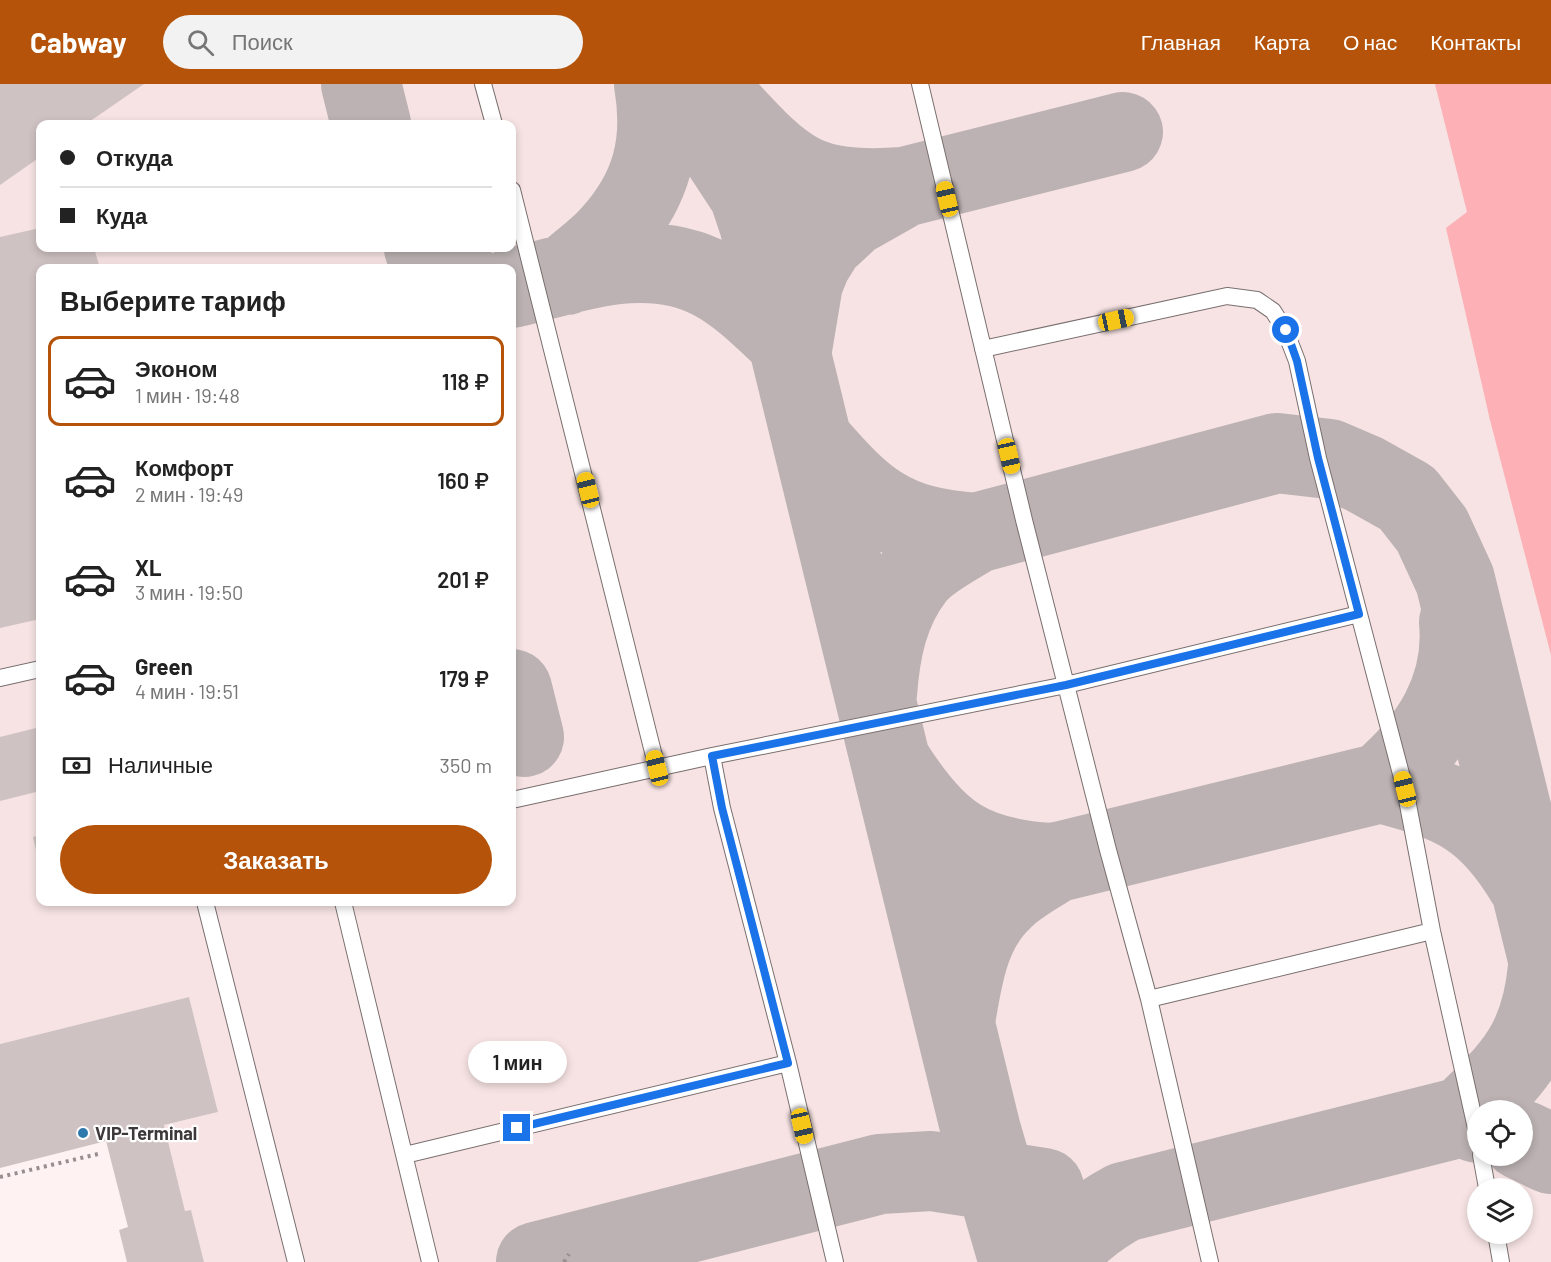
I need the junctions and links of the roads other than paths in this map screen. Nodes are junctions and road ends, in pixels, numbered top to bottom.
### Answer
1 (483, 84) edge
2 (920, 84) edge
3 (493, 120) edge
4 (516, 206) edge
5 (983, 349) junction
6 (1359, 614) junction
7 (36, 670) edge
8 (0, 678) edge
9 (1066, 685) junction
10 (712, 756) junction
11 (657, 768) junction
12 (516, 799) edge
13 (206, 906) edge
14 (344, 906) edge
15 (1432, 931) junction
16 (1149, 999) junction
17 (788, 1063) junction
18 (1470, 1100) edge
19 (405, 1155) junction
20 (1498, 1244) edge
21 (296, 1262) edge
22 (430, 1262) edge
23 (835, 1262) edge
24 (1210, 1262) edge
25 (1501, 1262) edge

1 - 3 lane
2 - 5 lane
4 - 11 lane
5 - 6 lane
5 - 9 lane
6 - 9 lane
6 - 15 lane
7 - 8 lane
9 - 10 lane
9 - 16 lane
10 - 11 lane
10 - 17 lane
11 - 12 lane
13 - 21 lane
14 - 19 lane
15 - 16 lane
15 - 18 lane
16 - 24 lane
17 - 19 lane
17 - 23 lane
19 - 22 lane
20 - 25 lane

